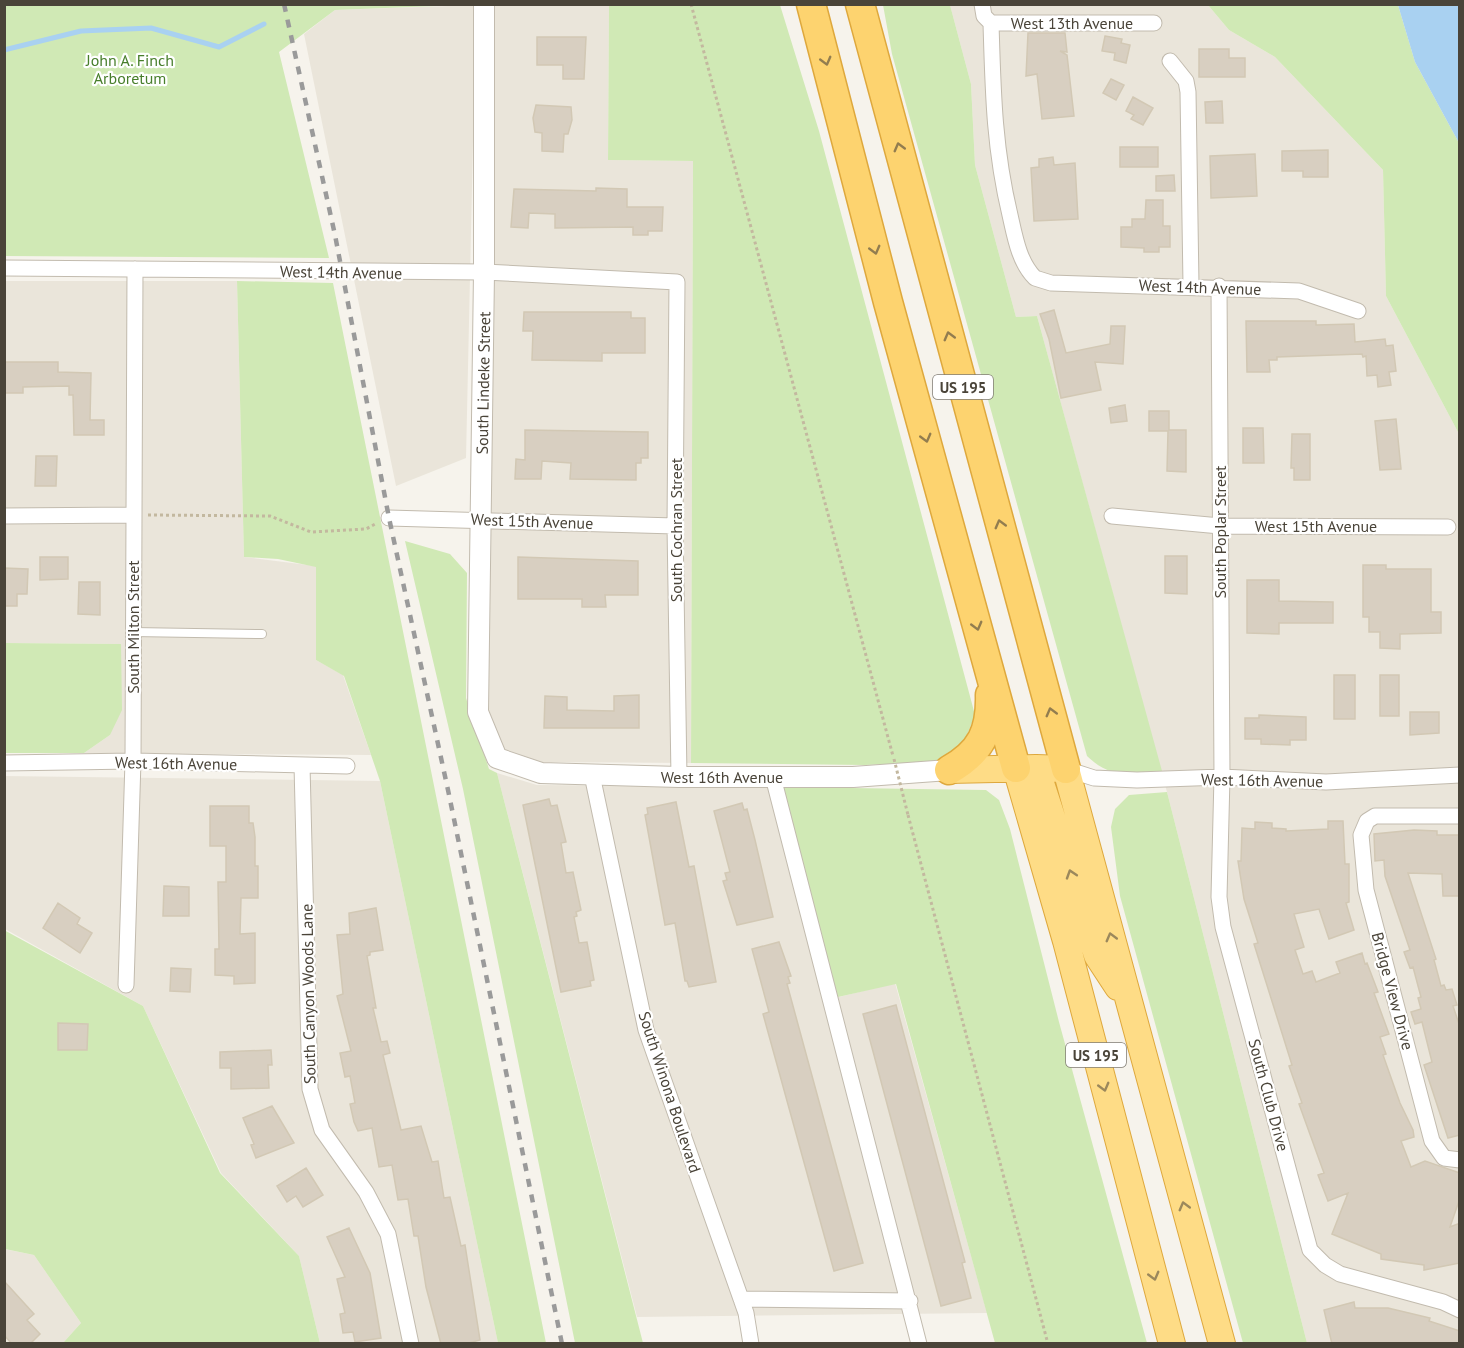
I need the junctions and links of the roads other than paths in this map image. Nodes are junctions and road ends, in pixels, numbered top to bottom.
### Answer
1 (484, 4) edge
2 (811, 4) edge
3 (860, 4) edge
4 (982, 4) edge
5 (991, 23) junction
6 (1154, 23) dead end
7 (1170, 62) dead end
8 (4, 268) edge
9 (135, 269) junction
10 (484, 272) junction
11 (677, 282) joint
12 (1191, 285) junction
13 (1219, 286) junction
14 (1358, 311) dead end
15 (134, 515) junction
16 (4, 516) edge
17 (1112, 516) dead end
18 (389, 518) road end
19 (481, 520) junction
20 (675, 526) junction
21 (1220, 526) junction
22 (1448, 527) dead end
23 (133, 632) junction
24 (262, 634) dead end
25 (990, 672) junction
26 (497, 759) joint
27 (133, 761) junction
28 (4, 763) edge
29 (303, 765) junction
30 (347, 766) dead end
31 (1026, 768) junction
32 (1066, 769) junction
33 (950, 770) junction
34 (592, 775) junction
35 (1460, 776) edge
36 (679, 777) junction
37 (773, 777) junction
38 (1222, 777) junction
39 (1460, 816) edge
40 (126, 985) dead end
41 (1129, 1002) junction
42 (1084, 1009) junction
43 (1460, 1161) edge
44 (741, 1299) junction
45 (910, 1300) junction
46 (1460, 1310) edge
47 (411, 1344) edge
48 (752, 1344) edge
49 (919, 1344) edge
50 (1172, 1344) edge
51 (1222, 1344) edge

1 - 10 street, South Lindeke Street
2 -> 25 highway, US 195
32 -> 3 highway, US 195
4 - 5 street
5 - 6 street, West 13th Avenue
5 - 12 street, West 14th Avenue
7 - 12 street
8 - 9 street, West 14th Avenue
9 - 10 street, West 14th Avenue
9 - 15 street, South Milton Street
10 - 11 street, West 14th Avenue
10 - 19 street, South Lindeke Street
11 - 20 street, South Cochran Street
12 - 13 street, West 14th Avenue
13 - 14 street, West 14th Avenue
13 - 21 street, South Poplar Street
15 - 16 street
15 - 23 street, South Milton Street
17 - 21 street, West 15th Avenue
18 - 19 street, West 15th Avenue
19 - 20 street, West 15th Avenue
19 - 26 street, South Lindeke Street
20 - 36 street, South Cochran Street
21 - 22 street, West 15th Avenue
21 - 38 street, South Poplar Street
23 - 24 lane
23 - 27 street, South Milton Street
25 - 31 highway, US 195
25 - 33 highway
26 - 34 street, West 16th Avenue
27 - 28 street, West 16th Avenue
27 - 29 street, West 16th Avenue
27 - 40 street, South Milton Street
29 - 30 street, West 16th Avenue
29 - 47 street, South Canyon Woods Lane
31 - 32 highway
31 - 33 highway
41 -> 31 highway
31 - 42 highway, US 195
32 - 38 street, West 16th Avenue
41 -> 32 highway, US 195
33 - 37 street, West 16th Avenue
33 - 42 highway
34 - 36 street, West 16th Avenue
34 - 44 street, South Winona Boulevard
35 - 38 street, West 16th Avenue
36 - 37 street, West 16th Avenue
37 - 45 street
38 - 46 street, South Club Drive
39 - 43 street, Bridge View Drive
51 -> 41 highway, US 195
42 -> 50 highway, US 195
44 - 45 street
44 - 48 street, South Winona Boulevard
45 - 49 street

